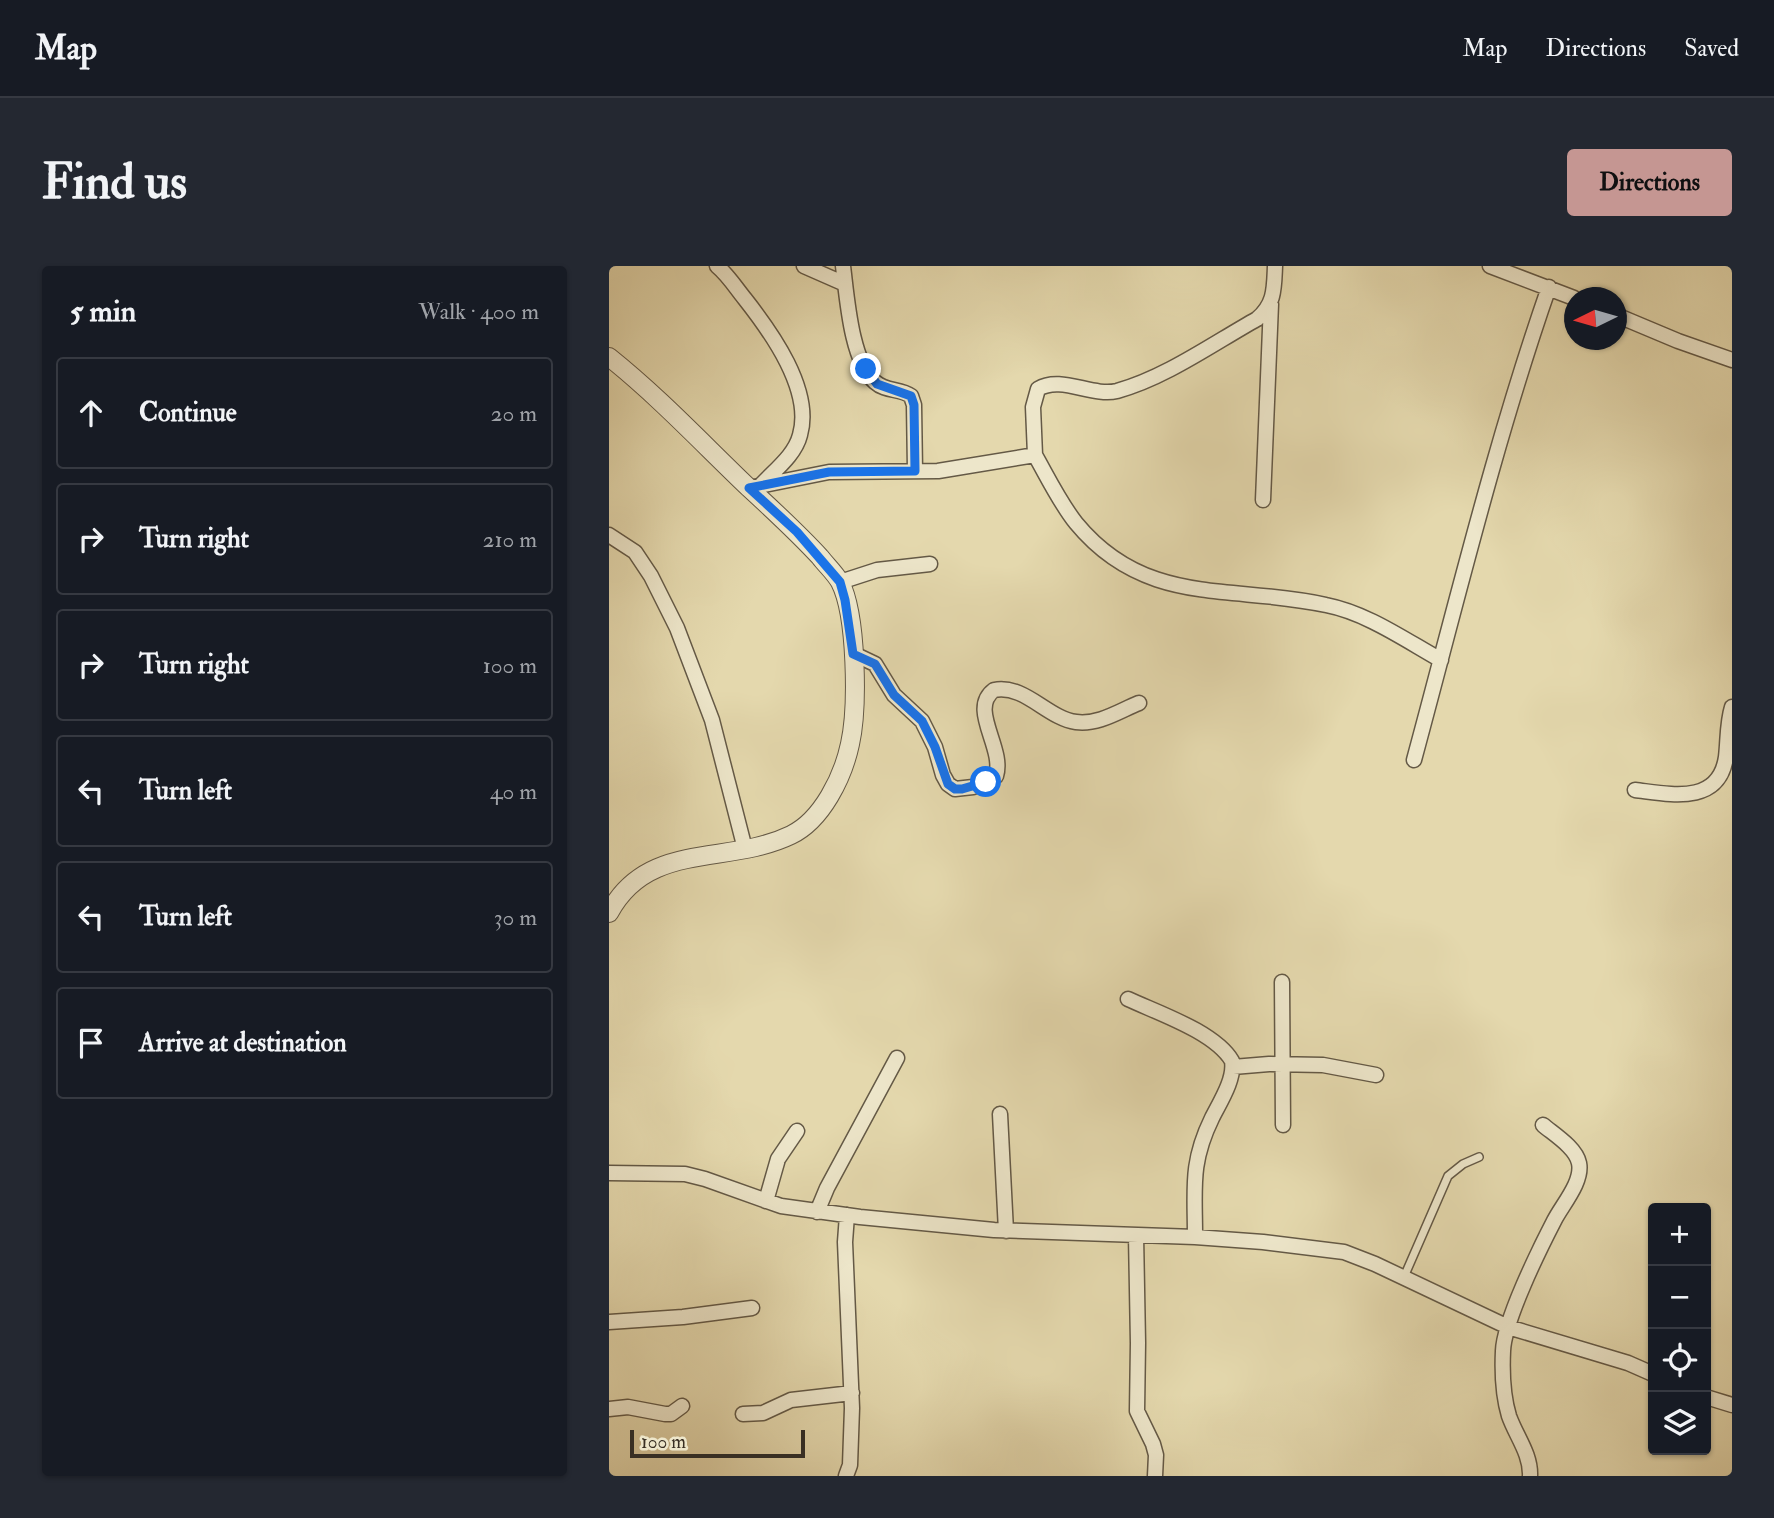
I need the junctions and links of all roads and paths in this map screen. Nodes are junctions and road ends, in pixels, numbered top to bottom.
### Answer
1 (717, 266) edge
2 (804, 266) edge
3 (843, 266) edge
4 (1275, 266) edge
5 (1490, 266) edge
6 (845, 284) junction
7 (1549, 287) junction
8 (1564, 294) edge
9 (1271, 304) junction
10 (1627, 319) edge
11 (609, 357) edge
12 (1732, 360) edge
13 (1035, 455) junction
14 (915, 471) junction
15 (755, 486) junction
16 (1263, 500) dead end
17 (609, 535) edge
18 (930, 564) dead end
19 (840, 582) junction
20 (853, 654) junction
21 (1441, 660) junction
22 (1139, 704) dead end
23 (1732, 707) edge
24 (1414, 760) dead end
25 (1635, 790) dead end
26 (738, 851) junction
27 (612, 902) edge
28 (1282, 982) dead end
29 (1128, 999) dead end
30 (897, 1058) dead end
31 (1281, 1065) junction
32 (1233, 1067) junction
33 (1376, 1075) dead end
34 (1000, 1114) dead end
35 (1283, 1125) dead end
36 (1543, 1125) dead end
37 (797, 1131) dead end
38 (1479, 1157) dead end
39 (609, 1173) edge
40 (766, 1200) junction
41 (817, 1212) junction
42 (848, 1215) junction
43 (1006, 1231) junction
44 (1136, 1235) junction
45 (1195, 1237) junction
46 (1403, 1278) junction
47 (752, 1308) dead end
48 (609, 1322) edge
49 (1508, 1327) junction
50 (1648, 1372) edge
51 (852, 1393) junction
52 (1711, 1399) edge
53 (1732, 1405) edge
54 (682, 1406) dead end
55 (609, 1409) edge
56 (743, 1414) dead end
57 (848, 1471) edge
58 (834, 1476) edge
59 (1155, 1476) edge
60 (1530, 1476) edge

1 - 15 street
2 - 6 street
3 - 6 street
4 - 9 street
5 - 7 street
6 - 14 street
7 - 8 street
7 - 21 street
9 - 13 street
9 - 16 street
10 - 12 street
11 - 15 street
13 - 14 street
13 - 21 street
14 - 15 street
15 - 19 street
17 - 26 street
18 - 19 street
19 - 20 street
20 - 22 street
20 - 26 street
21 - 24 street
23 - 25 street
26 - 27 street
28 - 31 street
29 - 32 street
30 - 41 street
31 - 32 street
31 - 33 street
31 - 35 street
32 - 45 street
34 - 43 street
36 - 49 street
37 - 40 street
38 - 46 lane
39 - 40 street
40 - 41 street
41 - 42 street
42 - 43 street
42 - 51 street
43 - 44 street
44 - 45 street
44 - 59 street
45 - 46 street
46 - 49 street
47 - 48 street
49 - 50 street
49 - 60 street
51 - 56 street
51 - 57 street
52 - 53 street
54 - 55 street
57 - 58 street

